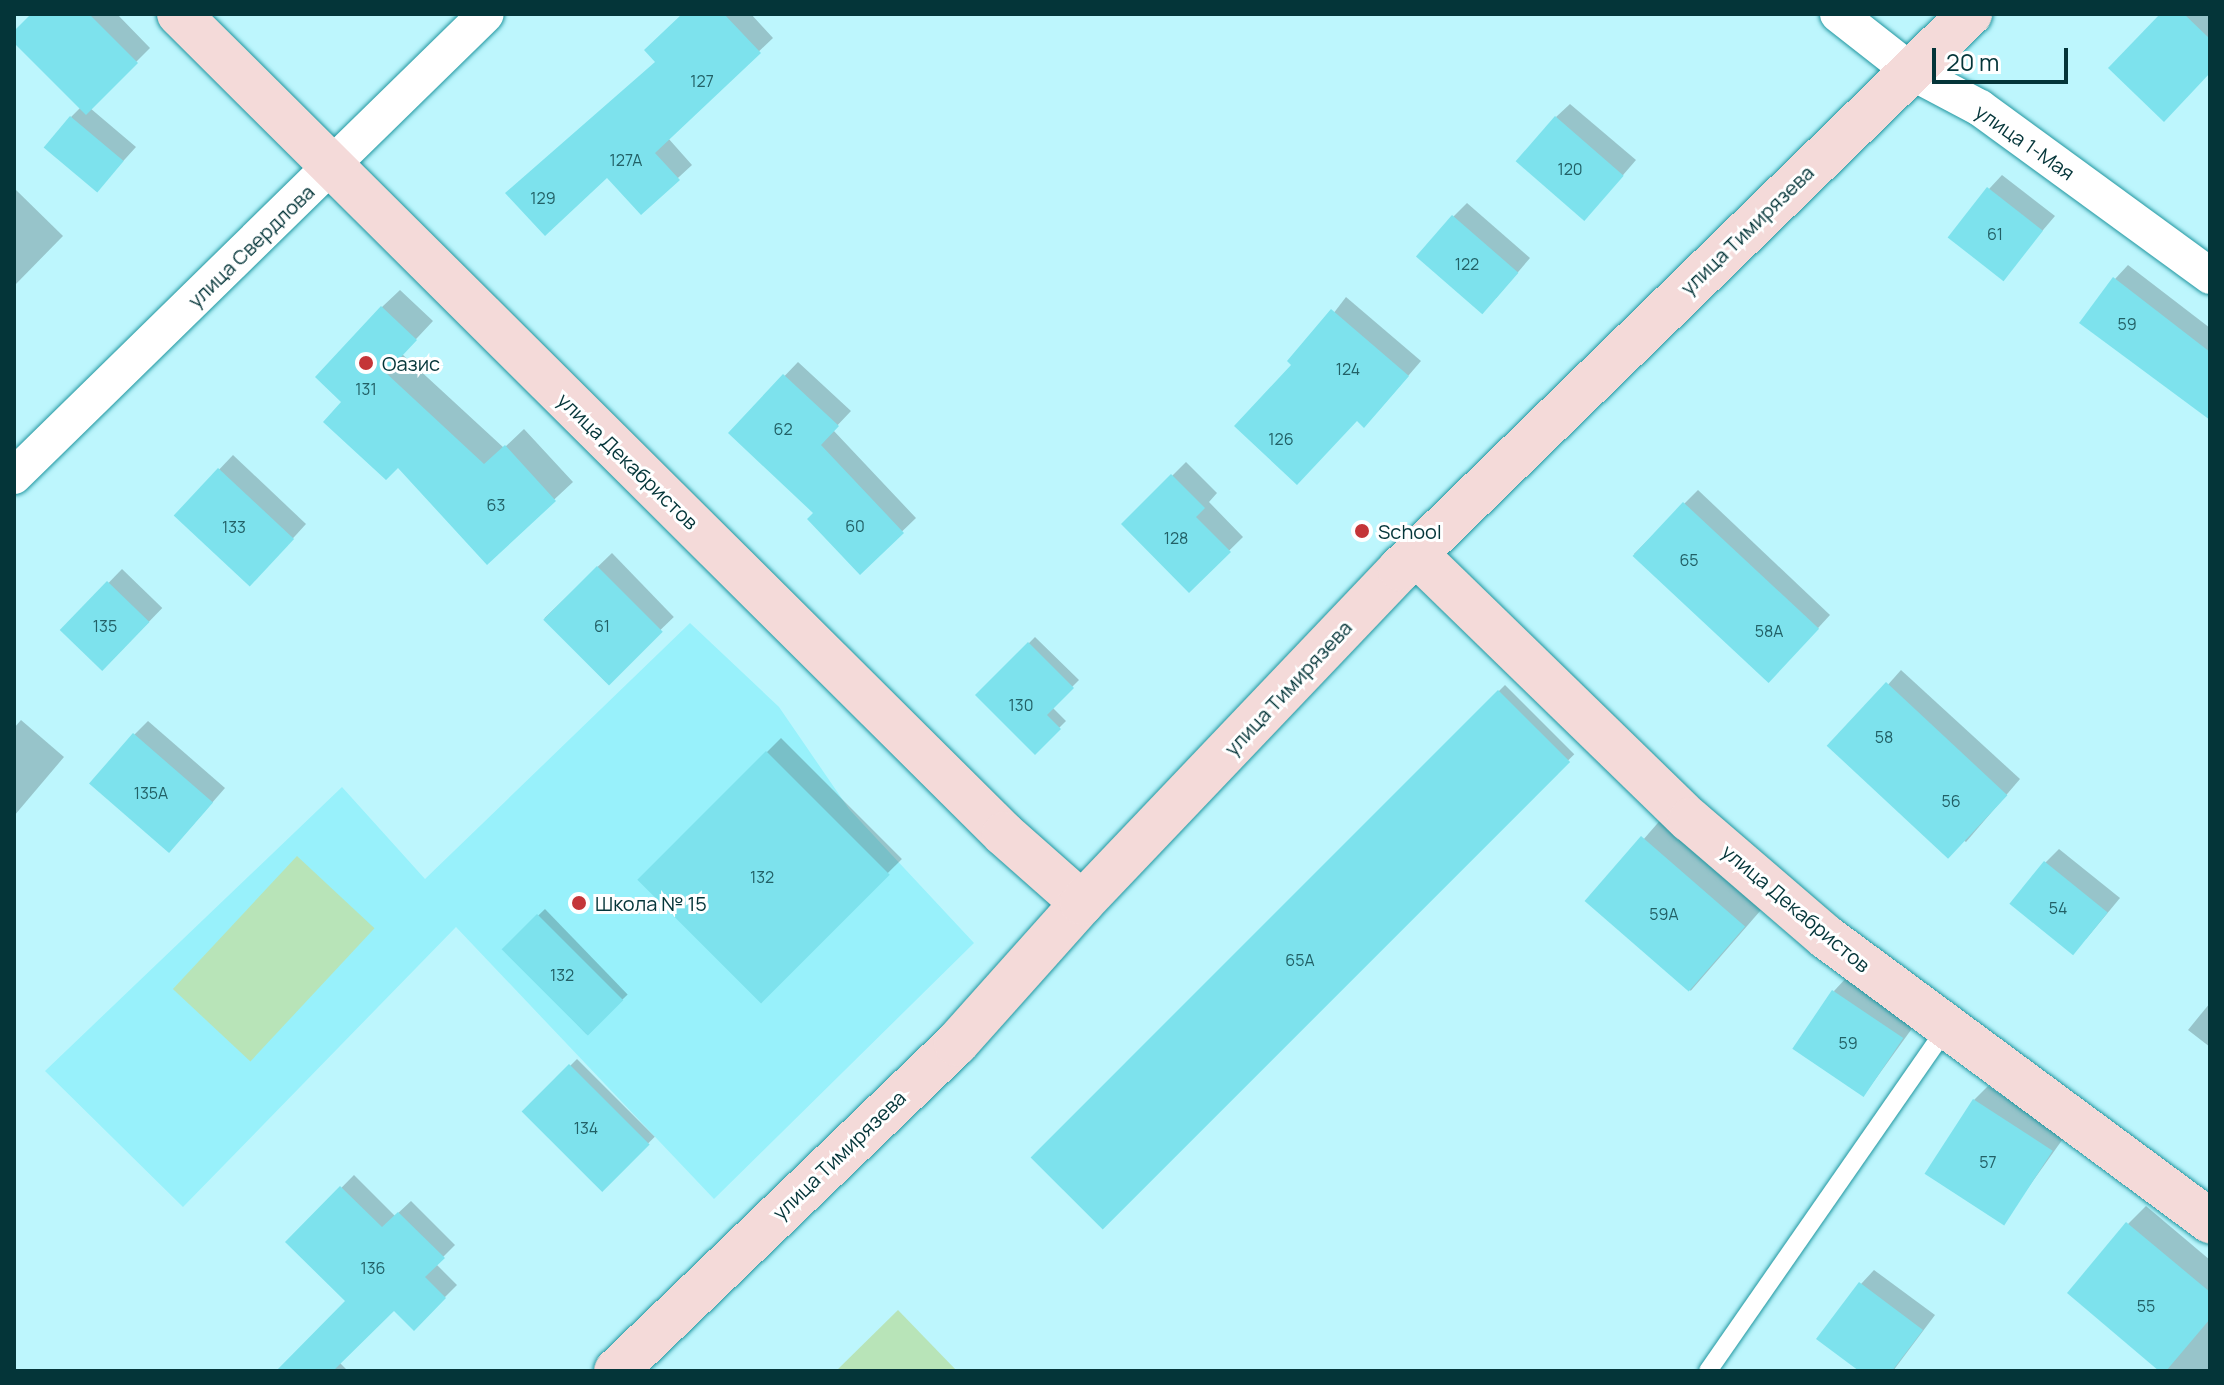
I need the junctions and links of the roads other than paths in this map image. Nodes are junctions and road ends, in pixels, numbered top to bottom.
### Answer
1 (179, 14) edge
2 (486, 14) edge
3 (1838, 14) edge
4 (1970, 14) edge
5 (1912, 72) junction
6 (330, 170) junction
7 (2210, 276) edge
8 (14, 476) edge
9 (1416, 554) junction
10 (1082, 903) junction
11 (1948, 1026) junction
12 (2210, 1221) edge
13 (616, 1371) edge
14 (1708, 1371) edge

1 - 6 street, улица Декабристов
2 - 6 street, улица Свердлова
3 - 5 street, улица 1-Мая
4 - 5 street, улица Тимирязева
5 - 7 street, улица 1-Мая
5 - 9 street, улица Тимирязева
6 - 8 street, улица Свердлова
6 - 10 street, улица Декабристов
9 - 10 street, улица Тимирязева
9 - 11 street, улица Декабристов
10 - 13 street, улица Тимирязева
11 - 12 street, улица Декабристов
11 - 14 lane

